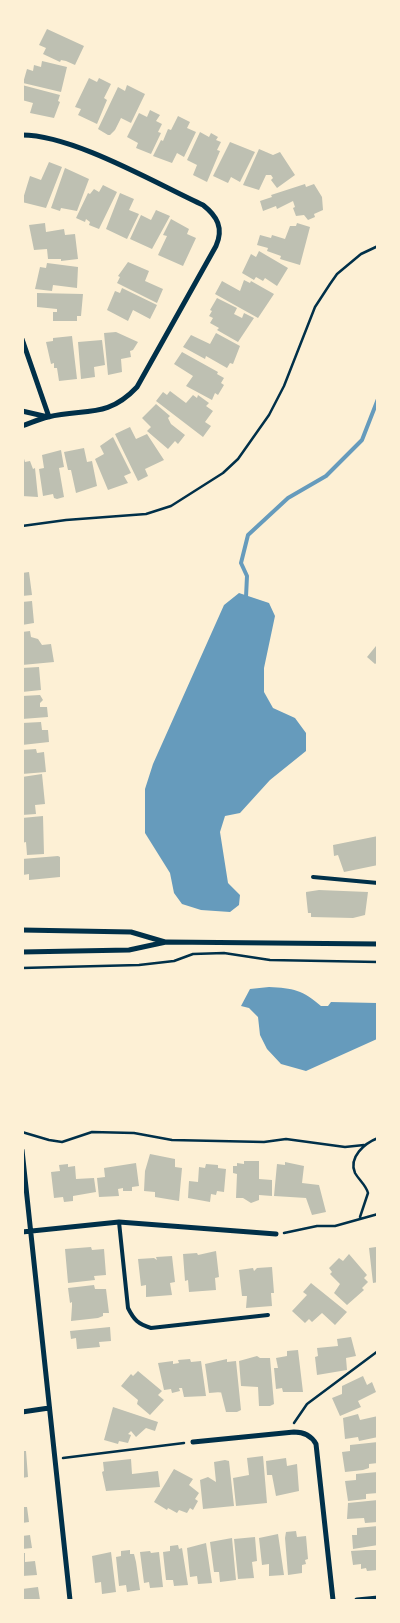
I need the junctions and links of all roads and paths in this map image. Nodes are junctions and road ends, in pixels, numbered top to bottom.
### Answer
1 (22, 135) edge
2 (377, 248) edge
3 (22, 339) edge
4 (22, 411) edge
5 (49, 417) junction
6 (22, 426) edge
7 (22, 526) edge
8 (313, 877) dead end
9 (378, 883) edge
10 (22, 930) edge
11 (166, 942) junction
12 (378, 944) edge
13 (22, 952) edge
14 (378, 962) edge
15 (22, 968) edge
16 (22, 1132) edge
17 (378, 1138) edge
18 (366, 1144) junction
19 (22, 1150) edge
20 (378, 1214) edge
21 (360, 1217) junction
22 (119, 1222) junction
23 (31, 1231) junction
24 (22, 1232) edge
25 (276, 1234) joint
26 (268, 1315) dead end
27 (378, 1351) edge
28 (49, 1408) junction
29 (22, 1412) edge
30 (287, 1433) junction
31 (193, 1442) joint
32 (55, 1459) junction
33 (378, 1598) edge
34 (70, 1600) edge
35 (333, 1600) edge
36 (357, 1600) edge

1 - 5 street
2 - 7 path
3 - 5 street
4 - 5 street
5 - 6 street
8 - 9 lane
10 - 11 street
11 - 12 street
11 - 13 street
14 - 15 path
16 - 18 path
17 - 18 path
18 - 21 path
19 - 23 street
20 - 21 path
21 - 25 path
22 - 23 street
22 - 25 street
22 - 26 lane
23 - 24 street
23 - 28 street
27 - 30 path
28 - 29 street
28 - 32 street
30 - 31 street
30 - 35 street
31 - 32 path
32 - 34 street
33 - 36 street

